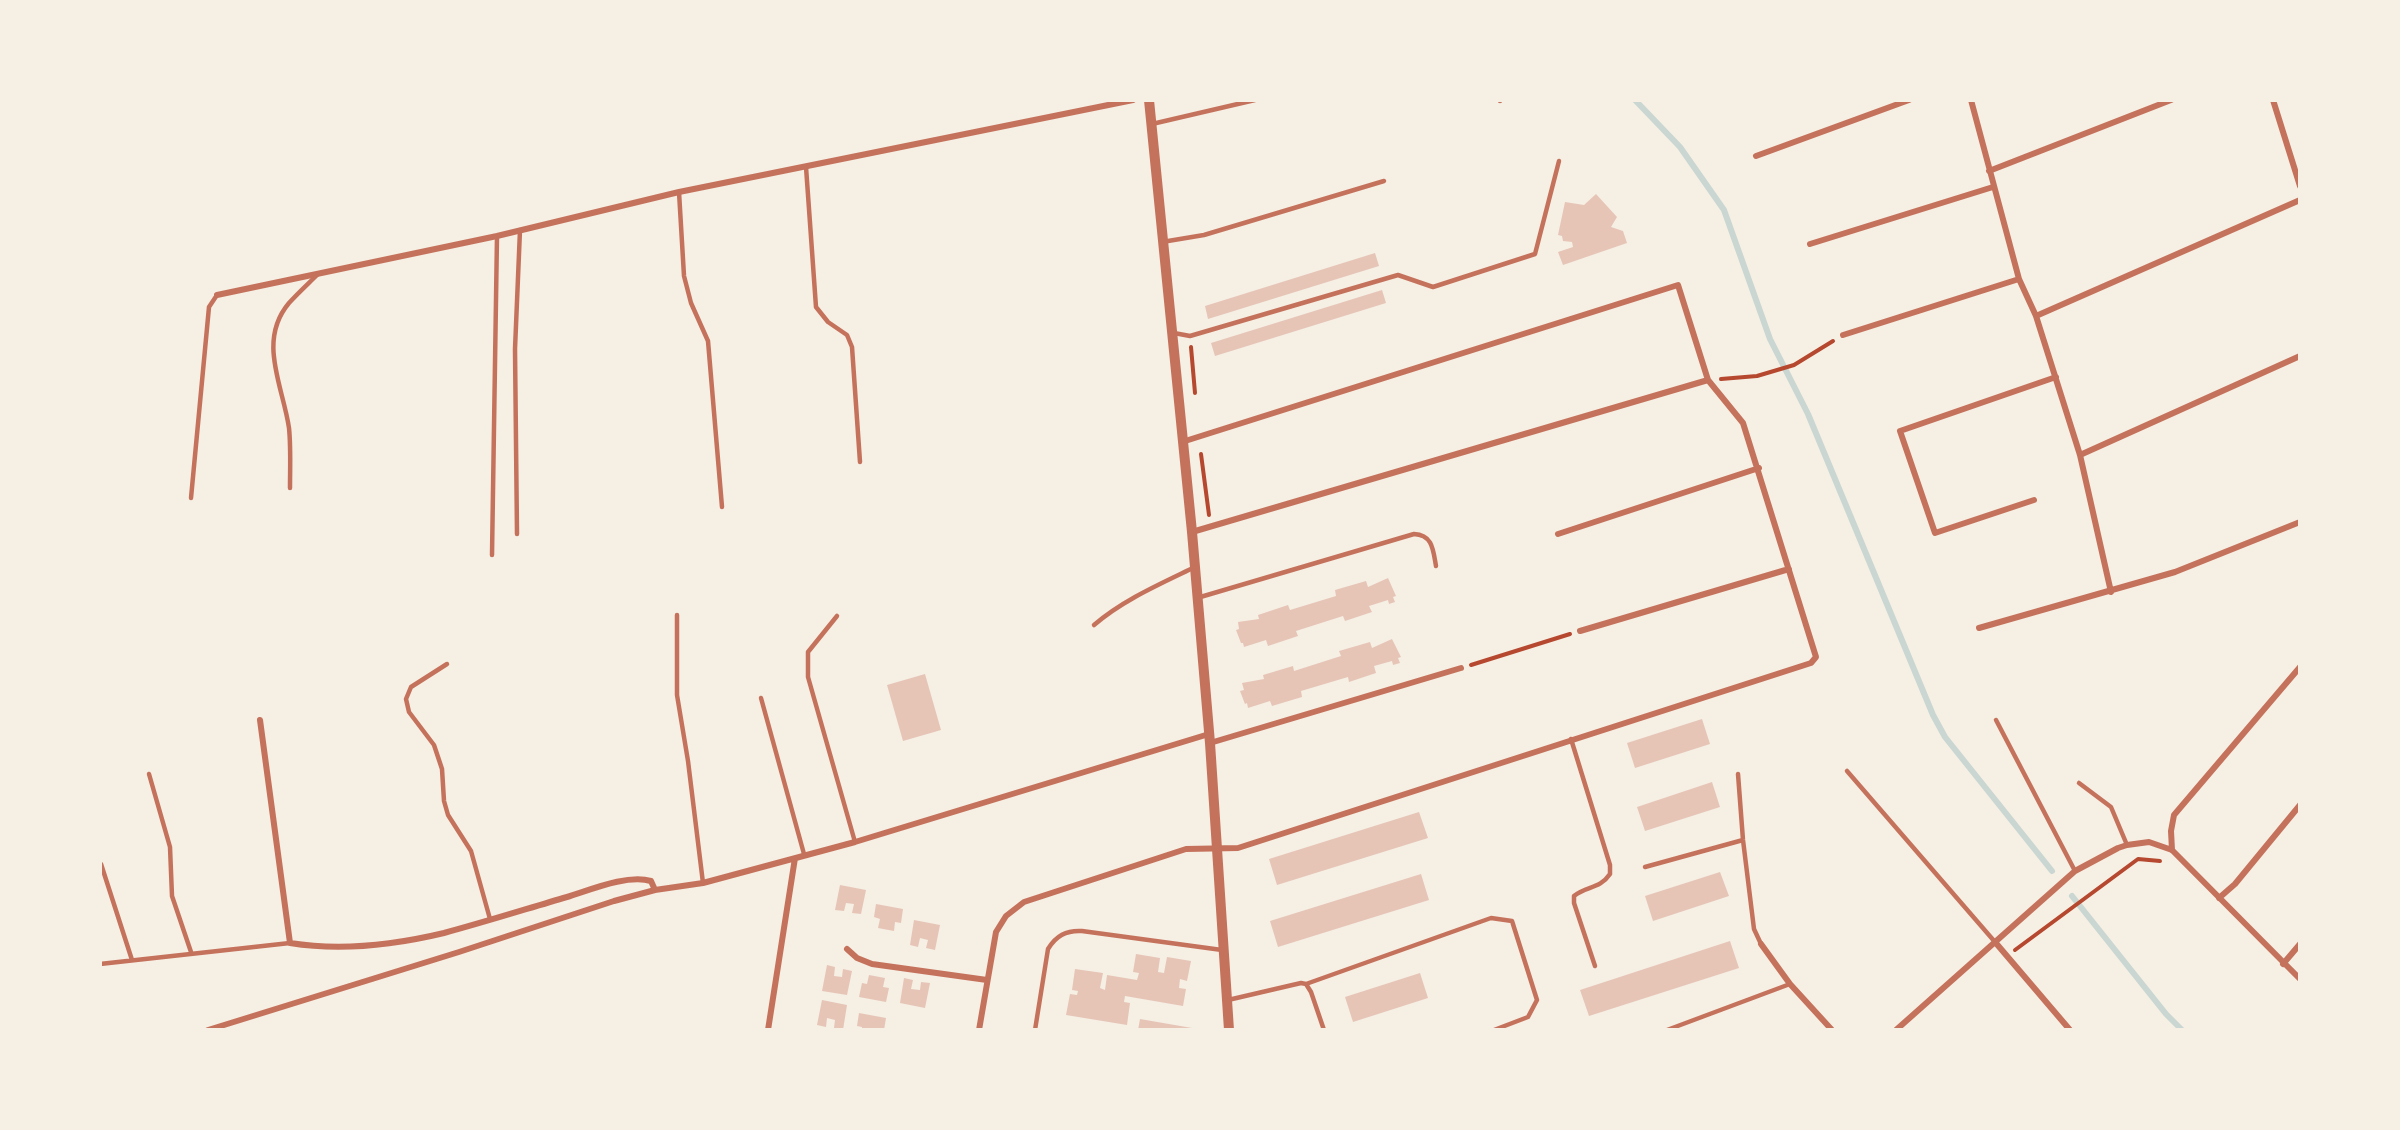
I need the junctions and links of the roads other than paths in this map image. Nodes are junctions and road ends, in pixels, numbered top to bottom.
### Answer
1 (1133, 100) edge
2 (1149, 100) edge
3 (1255, 100) edge
4 (1909, 100) edge
5 (1971, 100) edge
6 (2171, 100) edge
7 (2273, 100) edge
8 (1152, 124) junction
9 (1756, 156) dead end
10 (1559, 160) dead end
11 (806, 167) junction
12 (1989, 171) junction
13 (1384, 181) dead end
14 (2300, 186) edge
15 (1993, 187) junction
16 (679, 192) junction
17 (2300, 200) edge
18 (520, 230) junction
19 (497, 236) junction
20 (1162, 242) junction
21 (1809, 244) dead end
22 (318, 274) junction
23 (2019, 279) junction
24 (217, 295) joint
25 (2036, 316) junction
26 (1171, 332) junction
27 (1843, 335) road end
28 (2300, 356) edge
29 (2056, 377) junction
30 (1708, 380) junction
31 (1182, 442) junction
32 (2080, 455) junction
33 (860, 462) dead end
34 (1758, 468) junction
35 (290, 488) dead end
36 (191, 498) dead end
37 (2034, 500) dead end
38 (722, 507) dead end
39 (2300, 522) edge
40 (1192, 532) junction
41 (517, 534) dead end
42 (1558, 534) dead end
43 (492, 555) dead end
44 (1436, 566) dead end
45 (1195, 567) junction
46 (1789, 569) junction
47 (2111, 592) junction
48 (1197, 598) junction
49 (677, 615) dead end
50 (837, 616) dead end
51 (1094, 625) dead end
52 (1979, 628) dead end
53 (1580, 632) road end
54 (447, 664) dead end
55 (1461, 668) road end
56 (2300, 668) edge
57 (761, 698) dead end
58 (260, 720) dead end
59 (1996, 720) dead end
60 (1210, 739) junction
61 (1570, 739) junction
62 (1847, 771) dead end
63 (149, 774) dead end
64 (1738, 774) dead end
65 (2079, 783) dead end
66 (2300, 805) edge
67 (1743, 840) junction
68 (855, 842) junction
69 (2127, 845) junction
70 (1216, 849) junction
71 (2172, 850) junction
72 (804, 854) junction
73 (795, 858) junction
74 (100, 864) edge
75 (1645, 867) dead end
76 (2075, 871) junction
77 (703, 883) junction
78 (655, 891) junction
79 (2219, 898) junction
80 (490, 919) junction
81 (1995, 942) junction
82 (290, 943) junction
83 (1761, 944) joint
84 (2300, 944) edge
85 (847, 949) dead end
86 (1224, 950) junction
87 (192, 952) junction
88 (132, 960) junction
89 (100, 964) edge
90 (2283, 964) junction
91 (1595, 966) dead end
92 (2300, 979) edge
93 (987, 980) junction
94 (1306, 984) junction
95 (1790, 984) junction
96 (1228, 1000) junction
97 (208, 1029) edge
98 (768, 1029) edge
99 (979, 1029) edge
100 (1035, 1029) edge
101 (1229, 1029) edge
102 (1324, 1029) edge
103 (1494, 1029) edge
104 (1667, 1029) edge
105 (1832, 1029) edge
106 (1896, 1029) edge
107 (2070, 1029) edge

1 - 11 street
2 - 8 street
3 - 8 lane
4 - 9 street
5 - 12 street
6 - 12 street
7 - 14 street
8 - 20 street
10 - 26 lane
11 - 16 street
11 - 33 lane
12 - 15 street
13 - 20 lane
15 - 21 street
15 - 23 street
16 - 18 street
16 - 38 lane
17 - 25 street
18 - 19 street
18 - 41 lane
19 - 22 street
19 - 43 lane
20 - 26 street
22 - 24 street
22 - 35 lane
23 - 25 street
23 - 27 street
24 - 36 lane
25 - 29 street
26 - 31 street
28 - 32 street
29 - 32 street
29 - 37 street
30 - 31 street
30 - 34 street
30 - 40 street
31 - 40 street
32 - 47 street
34 - 42 street
34 - 46 street
39 - 47 street
40 - 45 street
44 - 48 lane
45 - 48 street
45 - 51 lane
46 - 53 street
46 - 61 street
47 - 52 street
48 - 60 street
49 - 77 lane
50 - 68 lane
54 - 80 lane
55 - 60 street
56 - 71 street
57 - 72 lane
58 - 82 street
59 - 76 lane
60 - 68 street
60 - 70 street
61 - 70 street
61 - 91 lane
62 - 81 lane
63 - 87 lane
64 - 67 lane
65 - 69 lane
66 - 79 street
67 - 75 lane
67 - 83 lane
68 - 72 street
69 - 71 street
69 - 76 street
70 - 86 street
70 - 93 street
71 - 79 street
72 - 73 street
73 - 77 street
73 - 98 street
74 - 88 lane
76 - 81 street
77 - 78 street
78 - 80 street
78 - 97 street
79 - 90 street
80 - 82 street
81 - 106 street
81 - 107 street
82 - 87 lane
83 - 95 street
84 - 90 street
85 - 93 street
86 - 96 street
86 - 100 lane
87 - 88 lane
88 - 89 lane
90 - 92 street
93 - 99 street
94 - 96 lane
94 - 102 lane
94 - 103 lane
95 - 104 lane
95 - 105 street
96 - 101 street

